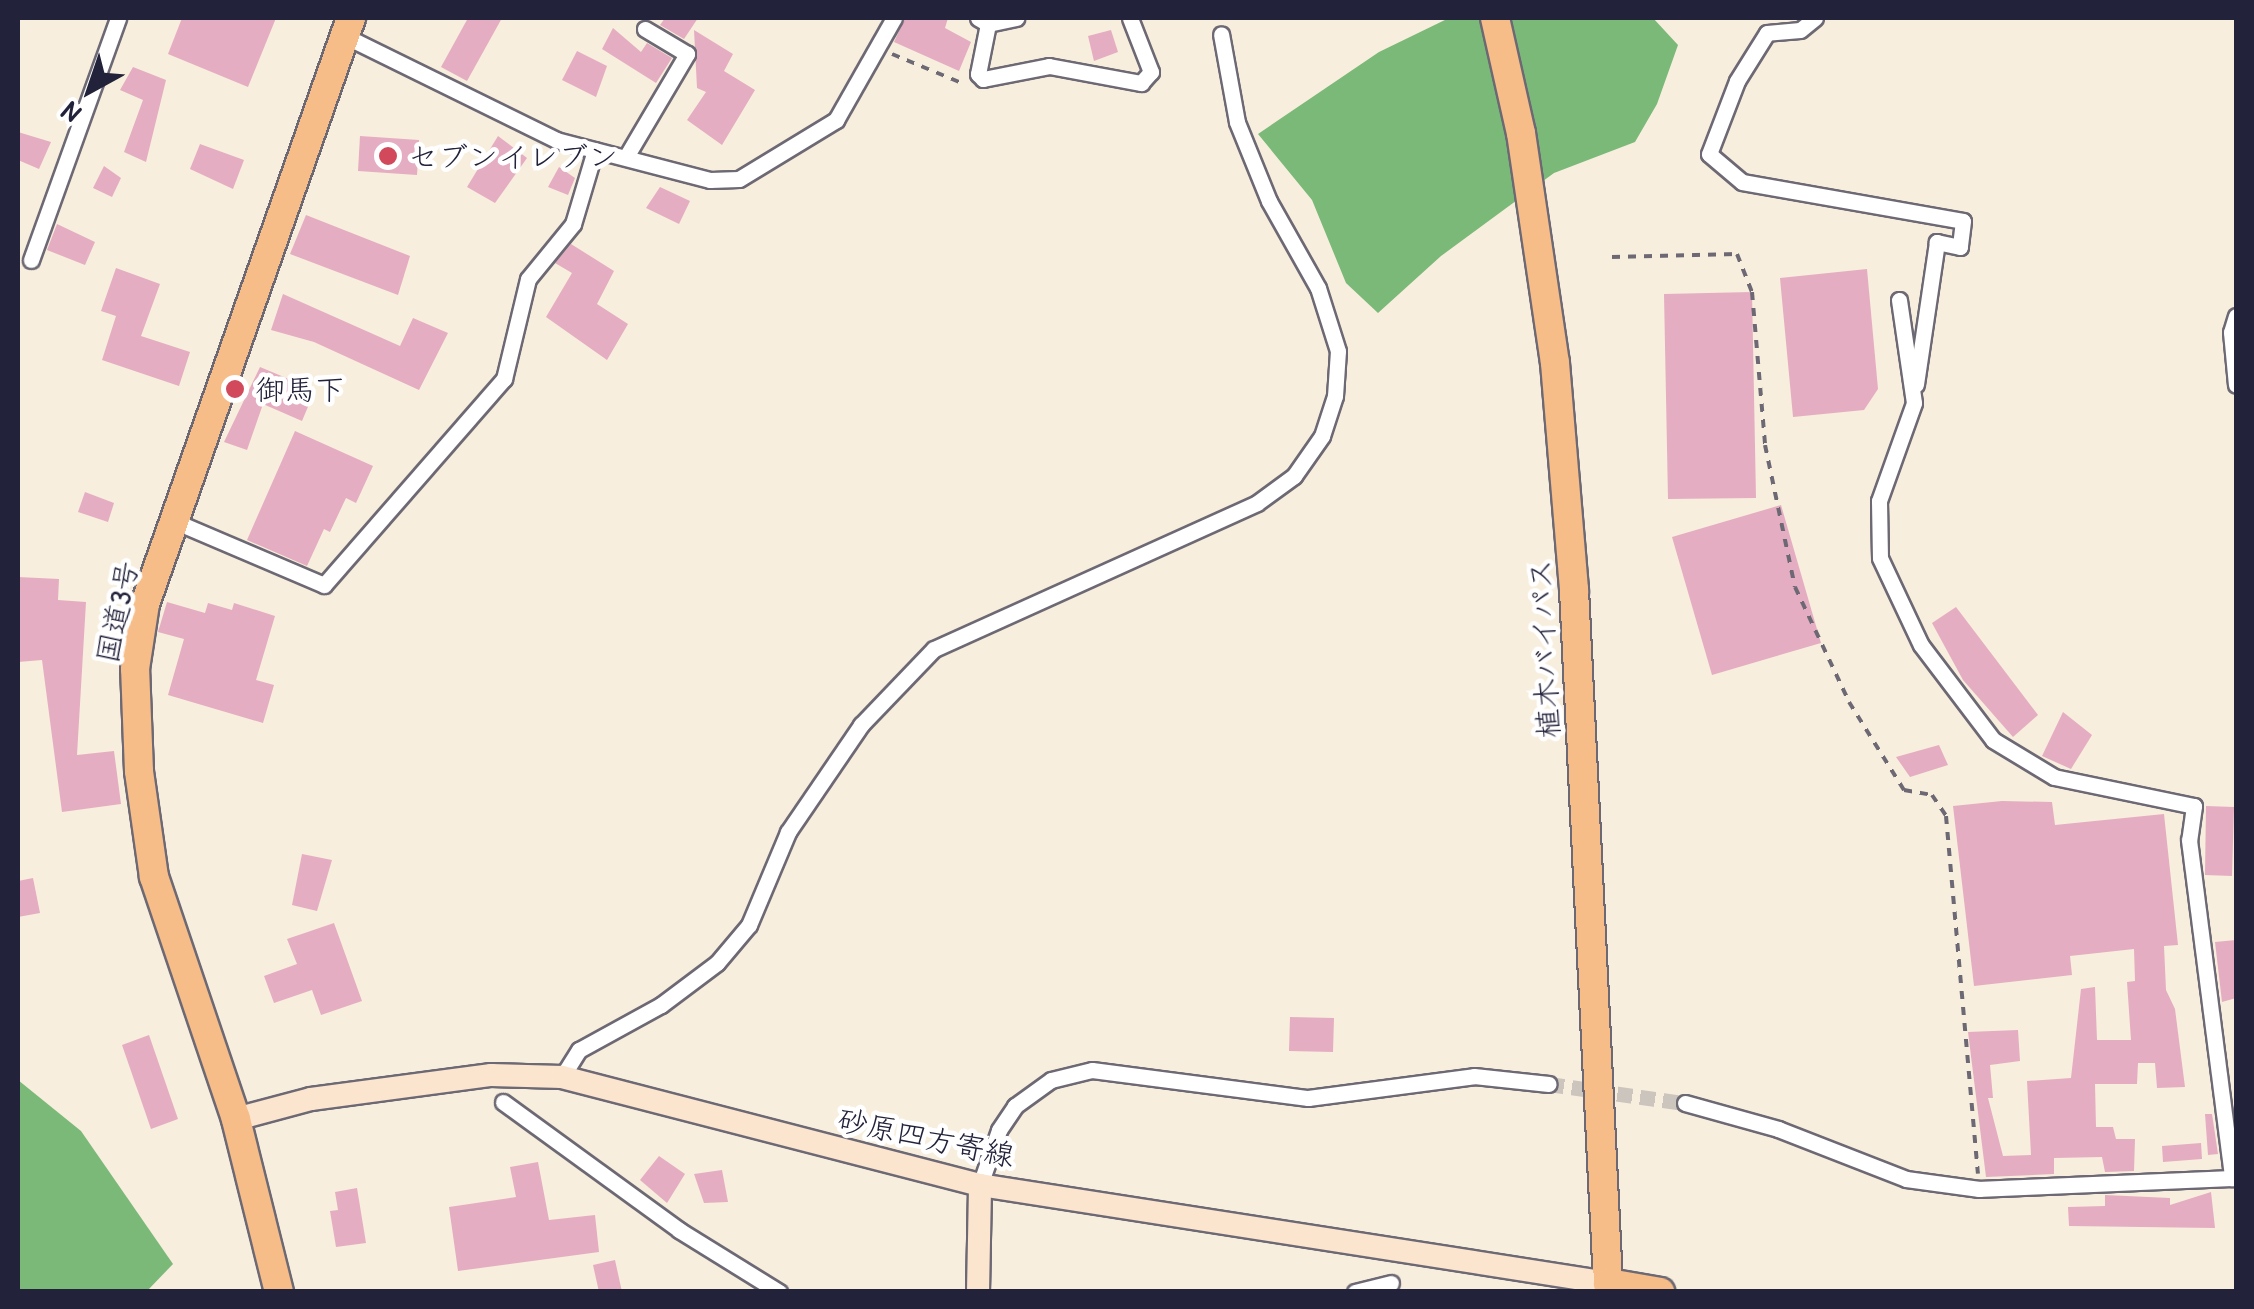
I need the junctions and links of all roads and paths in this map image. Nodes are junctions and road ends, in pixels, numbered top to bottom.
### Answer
1 (118, 18) edge
2 (894, 18) edge
3 (1016, 18) edge
4 (1130, 18) edge
5 (1495, 18) edge
6 (1815, 18) edge
7 (983, 21) edge
8 (348, 26) edge
9 (645, 29) dead end
10 (1221, 34) dead end
11 (882, 48) junction
12 (983, 79) junction
13 (595, 150) junction
14 (626, 157) junction
15 (1612, 257) dead end
16 (31, 260) dead end
17 (1899, 300) dead end
18 (2236, 316) edge
19 (2236, 385) edge
20 (1914, 403) junction
21 (174, 521) junction
22 (562, 1077) junction
23 (1549, 1084) tunnel mouth
24 (503, 1102) dead end
25 (1686, 1103) tunnel mouth
26 (236, 1120) junction
27 (2234, 1178) edge
28 (980, 1185) junction
29 (1979, 1189) junction
30 (1608, 1282) junction
31 (1392, 1283) dead end
32 (279, 1292) edge
33 (779, 1292) edge
34 (978, 1292) edge
35 (1356, 1292) edge
36 (1660, 1292) edge

1 - 16 street
2 - 11 street
3 - 7 street
4 - 12 street
5 - 30 highway, 植木バイパス
6 - 20 street
7 - 12 street
8 - 13 street
8 - 21 highway, 国道3号
9 - 14 street
10 - 22 street
11 - 12 path
11 - 14 street
13 - 14 street
13 - 21 street
15 - 29 path
17 - 20 street
18 - 19 street
20 - 27 street
21 - 26 highway, 国道3号
22 - 26 main road, 砂原四方寄線
22 - 28 main road, 砂原四方寄線
23 - 28 street
24 - 33 street
25 - 29 street
26 - 32 highway, 国道3号
27 - 29 street
28 - 30 main road, 砂原四方寄線
28 - 34 main road
30 - 36 highway
31 - 35 street

